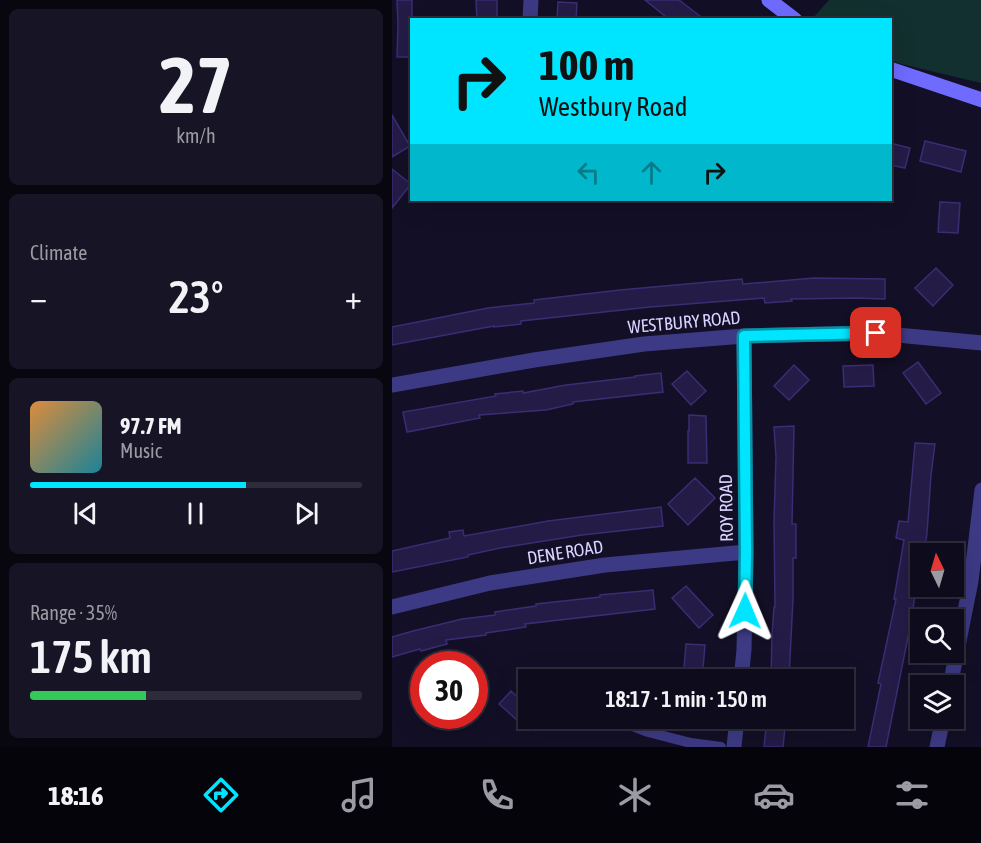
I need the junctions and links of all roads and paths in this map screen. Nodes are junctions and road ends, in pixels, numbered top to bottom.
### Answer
1 (530, 0) edge
2 (769, 0) edge
3 (530, 18) edge
4 (792, 18) edge
5 (892, 70) edge
6 (982, 100) edge
7 (744, 336) junction
8 (982, 343) edge
9 (392, 385) edge
10 (982, 490) edge
11 (746, 552) junction
12 (392, 608) edge
13 (742, 669) edge
14 (952, 675) edge
15 (640, 729) edge
16 (736, 729) edge
17 (941, 729) edge
18 (721, 747) edge
19 (734, 747) edge
20 (937, 747) edge

1 - 3 street
2 - 4 main road
5 - 6 main road
7 - 8 street, WESTBURY ROAD
7 - 9 street, WESTBURY ROAD
7 - 11 street, ROY ROAD
10 - 14 street
11 - 12 street, DENE ROAD
11 - 13 street, ROY ROAD
15 - 18 lane
16 - 19 street
17 - 20 street

